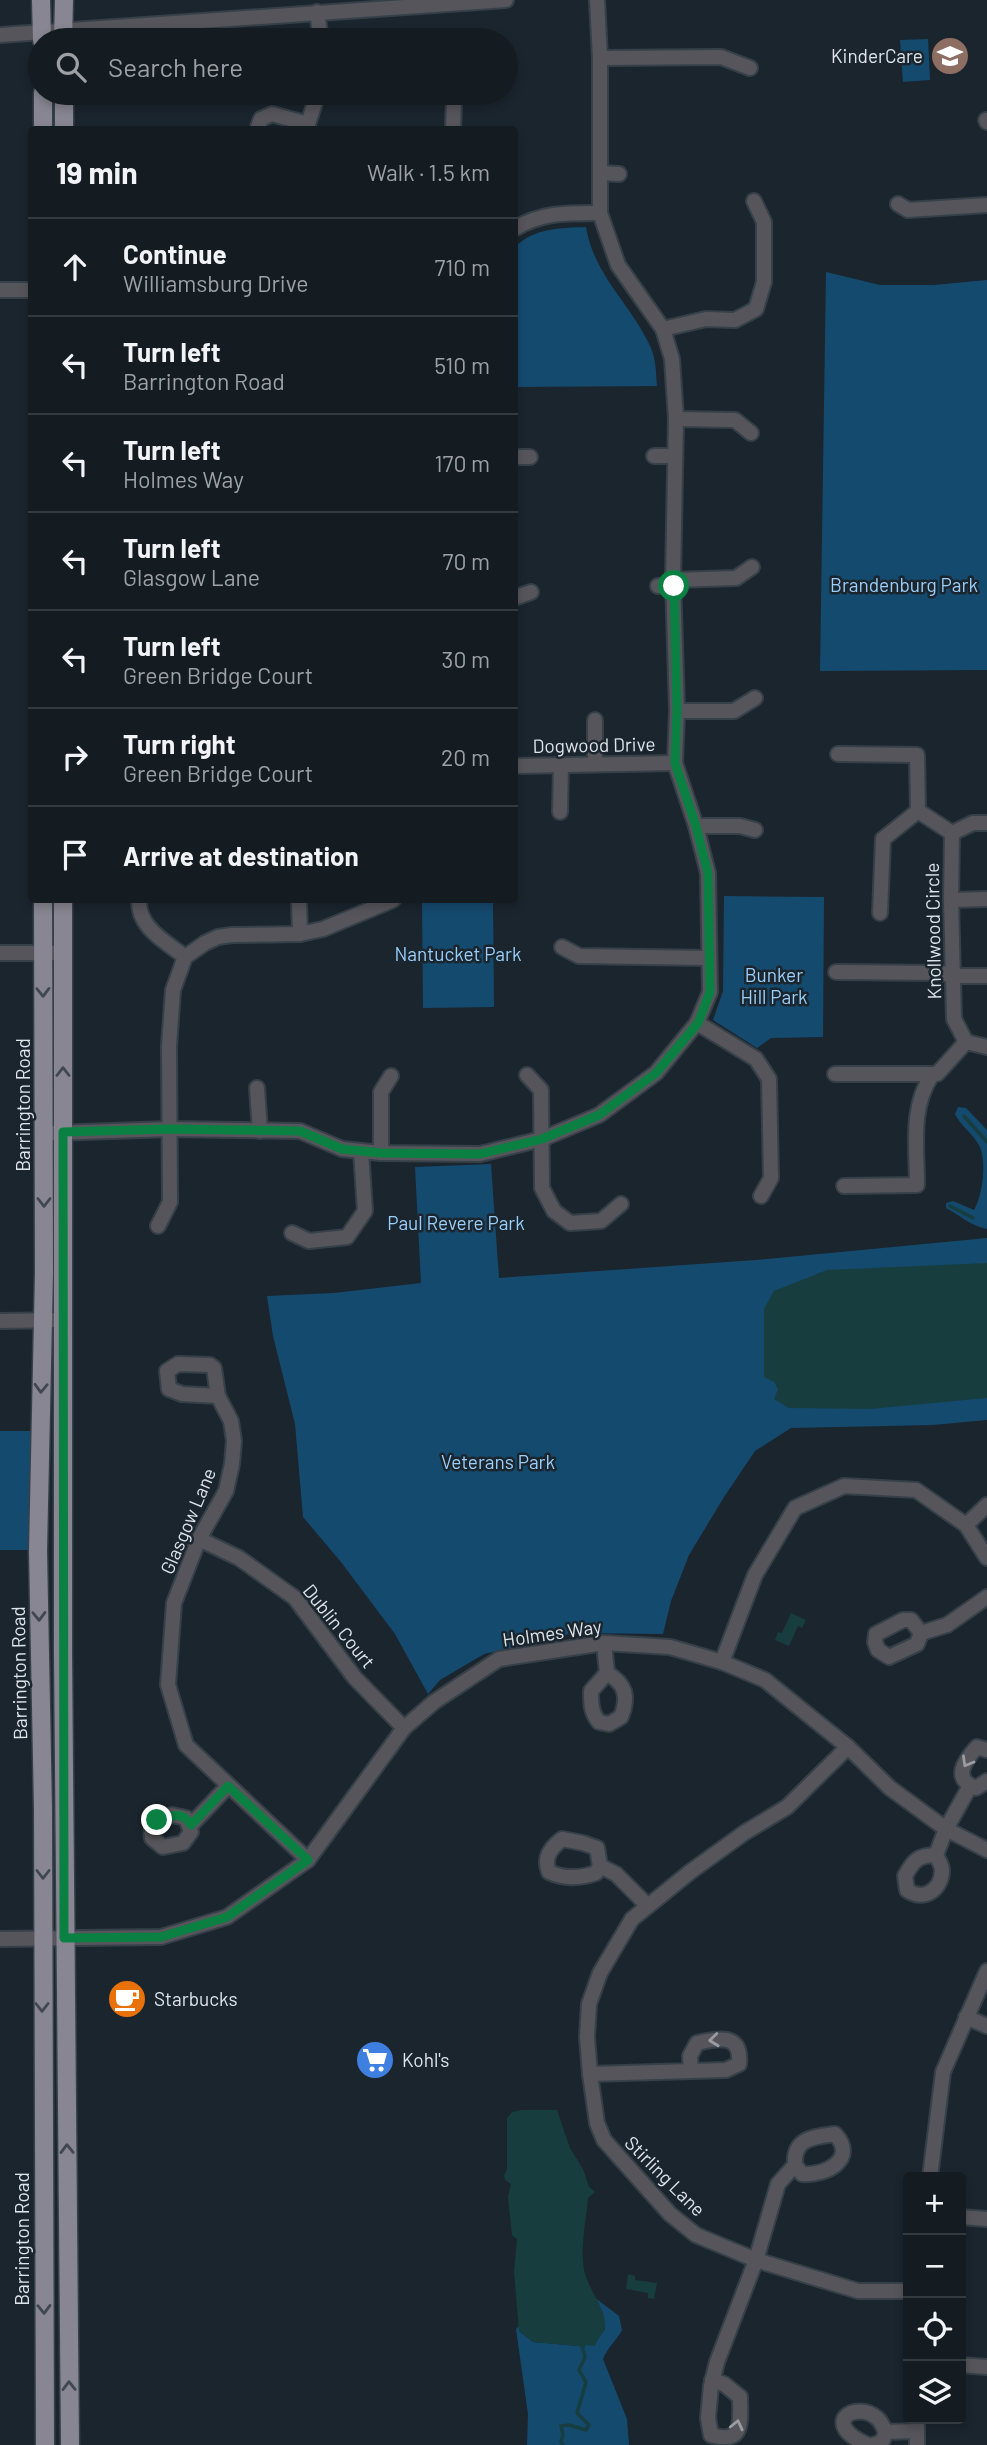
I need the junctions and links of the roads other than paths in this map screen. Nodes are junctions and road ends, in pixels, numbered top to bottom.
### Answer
1 (41, 0) edge
2 (64, 0) edge
3 (506, 0) edge
4 (597, 0) edge
5 (380, 4) edge
6 (317, 12) junction
7 (42, 28) edge
8 (63, 28) edge
9 (148, 28) edge
10 (319, 28) edge
11 (0, 35) edge
12 (28, 36) edge
13 (600, 58) junction
14 (750, 68) dead end
15 (43, 105) edge
16 (64, 105) edge
17 (314, 105) edge
18 (454, 105) edge
19 (43, 126) edge
20 (64, 126) edge
21 (258, 126) edge
22 (304, 126) edge
23 (307, 126) edge
24 (453, 126) edge
25 (601, 173) junction
26 (619, 174) dead end
27 (754, 201) dead end
28 (898, 204) dead end
29 (987, 205) edge
30 (600, 213) junction
31 (518, 227) edge
32 (0, 290) edge
33 (28, 290) edge
34 (663, 329) junction
35 (676, 419) junction
36 (751, 433) dead end
37 (654, 456) dead end
38 (675, 456) junction
39 (518, 457) edge
40 (530, 457) dead end
41 (752, 567) dead end
42 (674, 583) junction
43 (658, 586) dead end
44 (531, 592) dead end
45 (518, 597) edge
46 (755, 698) dead end
47 (677, 711) junction
48 (595, 720) dead end
49 (838, 754) dead end
50 (595, 763) junction
51 (675, 763) junction
52 (518, 766) edge
53 (561, 766) junction
54 (560, 811) dead end
55 (918, 811) junction
56 (987, 823) edge
57 (755, 830) dead end
58 (952, 833) junction
59 (694, 835) junction
60 (987, 899) edge
61 (951, 900) junction
62 (43, 903) edge
63 (63, 903) edge
64 (139, 903) edge
65 (299, 903) edge
66 (386, 903) edge
67 (880, 913) dead end
68 (300, 934) junction
69 (562, 947) dead end
70 (0, 953) edge
71 (43, 953) junction
72 (63, 953) junction
73 (185, 957) junction
74 (709, 958) junction
75 (836, 972) dead end
76 (953, 976) junction
77 (987, 976) edge
78 (698, 1023) junction
79 (966, 1042) junction
80 (987, 1048) edge
81 (835, 1074) dead end
82 (932, 1074) junction
83 (527, 1075) dead end
84 (391, 1076) dead end
85 (257, 1088) dead end
86 (170, 1129) junction
87 (260, 1131) junction
88 (63, 1132) junction
89 (44, 1133) junction
90 (542, 1139) junction
91 (361, 1151) junction
92 (381, 1153) junction
93 (844, 1185) dead end
94 (761, 1196) dead end
95 (621, 1204) dead end
96 (158, 1226) dead end
97 (292, 1233) dead end
98 (43, 1320) junction
99 (63, 1320) junction
100 (0, 1321) edge
101 (218, 1396) dead end
102 (987, 1506) edge
103 (966, 1525) junction
104 (199, 1539) junction
105 (987, 1558) edge
106 (987, 1597) edge
107 (921, 1633) dead end
108 (604, 1643) junction
109 (722, 1662) junction
110 (607, 1673) dead end
111 (404, 1728) junction
112 (848, 1747) junction
113 (987, 1750) edge
114 (987, 1781) edge
115 (228, 1786) junction
116 (970, 1786) junction
117 (191, 1825) dead end
118 (946, 1829) junction
119 (987, 1850) edge
120 (936, 1855) dead end
121 (308, 1860) junction
122 (600, 1866) dead end
123 (647, 1905) junction
124 (64, 1938) junction
125 (0, 1939) edge
126 (42, 1939) junction
127 (987, 1971) edge
128 (966, 2017) junction
129 (987, 2026) edge
130 (691, 2071) dead end
131 (590, 2074) junction
132 (795, 2165) dead end
133 (931, 2172) edge
134 (966, 2217) edge
135 (987, 2219) edge
136 (756, 2260) junction
137 (903, 2291) edge
138 (966, 2365) edge
139 (987, 2367) edge
140 (712, 2380) dead end
141 (886, 2432) junction
142 (917, 2432) edge
143 (45, 2445) edge
144 (70, 2445) edge
145 (871, 2445) edge

1 - 7 main road
2 - 8 main road
3 - 5 street
4 - 13 street
5 - 6 street
6 - 9 street
6 - 10 street
11 - 12 street
13 - 14 street
13 - 25 street
15 - 19 main road
16 - 20 main road
17 - 23 street
18 - 24 street
21 - 22 street
25 - 26 street
25 - 30 street
27 - 34 street
28 - 29 street
30 - 31 street
30 - 34 street
32 - 33 street
34 - 35 street
35 - 36 street
35 - 38 street
37 - 38 street
38 - 42 street
39 - 40 street
41 - 42 street
42 - 43 street
42 - 47 street
44 - 45 street
46 - 47 street
47 - 51 street
48 - 50 street
49 - 55 street
50 - 51 street, Dogwood Drive
50 - 53 street, Dogwood Drive
51 - 59 street
52 - 53 street, Dogwood Drive
53 - 54 street
55 - 58 street
55 - 67 street
56 - 58 street
57 - 59 street
58 - 61 street, Knollwood Circle
59 - 74 street
60 - 61 street
61 - 76 street, Knollwood Circle
62 - 71 main road, Barrington Road
63 - 72 main road, Barrington Road
64 - 73 street
65 - 68 street
66 - 68 street
68 - 73 street
69 - 74 street
70 - 71 street
71 - 72 street
71 -> 89 main road, Barrington Road
88 -> 72 main road, Barrington Road
73 - 86 street
74 - 78 street
75 - 76 street
76 - 77 street
76 - 79 street, Knollwood Circle
78 - 90 street
78 - 94 street
79 - 80 street
79 - 82 street
81 - 82 street
82 - 93 street
83 - 90 street
84 - 92 street
85 - 87 street
86 - 87 street
86 - 88 street
86 - 96 street
87 - 91 street
88 - 89 street
88 - 99 main road, Barrington Road
89 -> 98 main road, Barrington Road
90 - 92 street
90 - 95 street
91 - 92 street
91 - 97 street
98 - 99 street
98 - 100 street
98 -> 126 main road, Barrington Road
99 - 124 main road, Barrington Road
101 - 104 street, Glasgow Lane
102 - 103 street
103 - 105 street
103 - 109 street
104 - 111 street, Dublin Court
104 - 115 street, Glasgow Lane
106 - 107 street
108 - 109 street, Holmes Way
108 - 110 street
108 - 111 street, Holmes Way
109 - 112 street, Holmes Way
111 - 121 street, Holmes Way
112 - 118 street, Holmes Way
112 - 123 street, Stirling Lane
113 -> 116 street
114 - 116 street
115 - 117 street
115 - 121 street, Glasgow Lane
116 - 118 street
118 - 119 street, Holmes Way
118 - 120 street
121 - 124 street, Holmes Way
122 - 123 street
123 - 131 street, Stirling Lane
124 - 126 street, Holmes Way
144 -> 124 main road, Barrington Road
125 - 126 street, Holmes Way
126 -> 143 main road, Barrington Road
127 - 128 street
128 - 129 street
128 - 133 street
130 - 131 street
131 - 136 street, Stirling Lane
132 - 136 street
134 - 135 street
136 - 137 street, Stirling Lane
136 - 140 street
138 - 139 street
141 - 142 street
141 - 145 street
141 - 145 street

